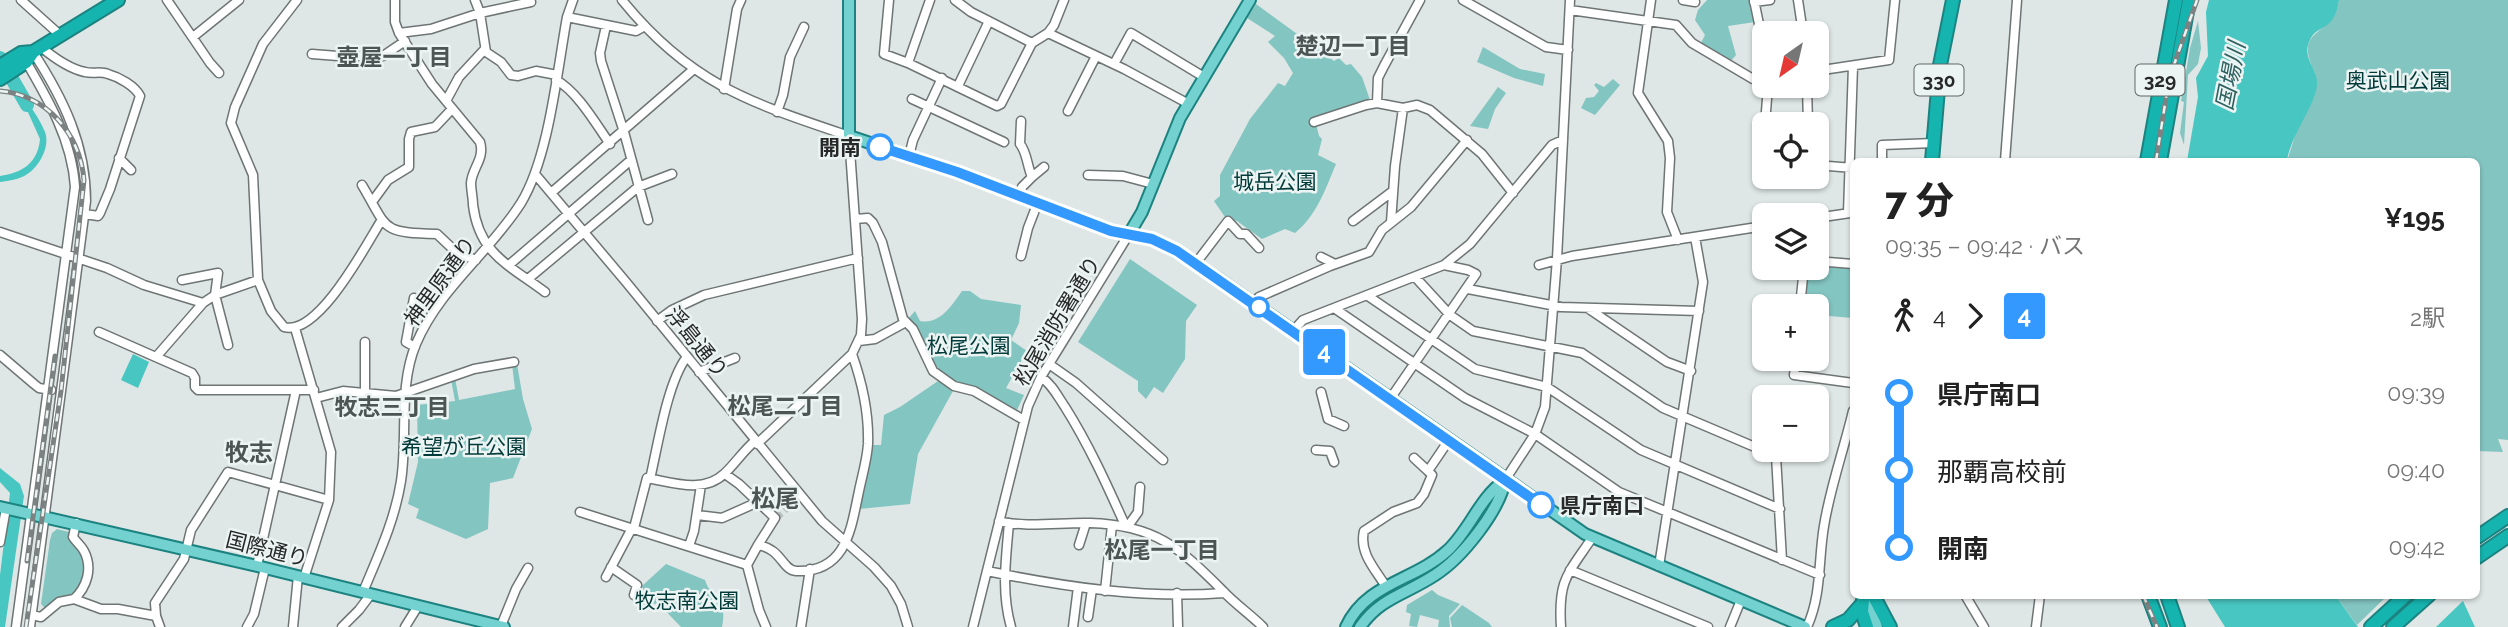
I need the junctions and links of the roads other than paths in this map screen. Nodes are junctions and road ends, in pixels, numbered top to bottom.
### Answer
1 (21, 0) edge
2 (167, 0) edge
3 (239, 0) edge
4 (297, 0) edge
5 (395, 0) edge
6 (475, 0) edge
7 (573, 0) edge
8 (622, 0) edge
9 (741, 0) edge
10 (849, 0) edge
11 (889, 0) edge
12 (930, 0) edge
13 (955, 0) edge
14 (1064, 0) edge
15 (1250, 0) edge
16 (1420, 0) edge
17 (1463, 0) edge
18 (1651, 0) edge
19 (1683, 0) edge
20 (1770, 0) edge
21 (1798, 0) edge
22 (1895, 0) edge
23 (1953, 0) edge
24 (2017, 0) edge
25 (2176, 0) edge
26 (2189, 0) edge
27 (1754, 1) edge
28 (111, 2) edge
29 (531, 2) dead end
30 (1695, 2) dead end
31 (1570, 5) edge
32 (480, 13) junction
33 (567, 18) junction
34 (989, 21) junction
35 (1759, 21) edge
36 (1801, 21) edge
37 (1648, 22) junction
38 (606, 26) junction
39 (645, 26) junction
40 (804, 26) dead end
41 (1048, 33) junction
42 (60, 35) junction
43 (193, 37) junction
44 (402, 37) junction
45 (1032, 43) junction
46 (484, 50) junction
47 (1568, 50) junction
48 (30, 53) junction
49 (312, 54) dead end
50 (1096, 56) junction
51 (908, 62) junction
52 (1114, 64) junction
53 (8, 65) edge
54 (1853, 66) junction
55 (694, 69) junction
56 (1829, 69) edge
57 (219, 73) dead end
58 (1204, 77) junction
59 (556, 78) junction
60 (942, 78) junction
61 (1752, 78) edge
62 (0, 79) edge
63 (958, 86) junction
64 (724, 89) junction
65 (912, 99) dead end
66 (446, 102) junction
67 (1187, 103) junction
68 (1377, 103) junction
69 (928, 106) junction
70 (1403, 108) junction
71 (453, 109) junction
72 (1068, 111) dead end
73 (777, 112) junction
74 (1021, 121) dead end
75 (1314, 122) dead end
76 (624, 132) junction
77 (849, 136) junction
78 (1467, 140) junction
79 (1563, 140) junction
80 (1004, 142) dead end
81 (1934, 143) junction
82 (610, 144) junction
83 (909, 156) junction
84 (119, 158) junction
85 (1852, 158) edge
86 (1882, 158) edge
87 (1933, 158) edge
88 (2005, 158) edge
89 (2148, 158) edge
90 (2161, 158) edge
91 (631, 160) junction
92 (1829, 166) edge
93 (1044, 167) dead end
94 (1850, 168) edge
95 (131, 170) dead end
96 (535, 174) junction
97 (672, 174) dead end
98 (1088, 176) dead end
99 (1032, 177) junction
100 (1153, 184) junction
101 (362, 185) dead end
102 (638, 187) junction
103 (1393, 191) junction
104 (551, 193) junction
105 (1513, 193) junction
106 (1020, 195) junction
107 (372, 202) junction
108 (1038, 202) junction
109 (1850, 213) edge
110 (85, 214) junction
111 (568, 215) junction
112 (1829, 216) edge
113 (855, 219) junction
114 (380, 220) junction
115 (648, 220) dead end
116 (1353, 220) dead end
117 (1391, 222) junction
118 (1752, 228) edge
119 (0, 232) edge
120 (584, 232) junction
121 (1129, 234) junction
122 (1695, 237) junction
123 (1678, 240) junction
124 (487, 246) junction
125 (1259, 248) dead end
126 (68, 256) junction
127 (1021, 256) dead end
128 (1321, 257) dead end
129 (858, 258) junction
130 (1557, 259) junction
131 (79, 260) junction
132 (476, 260) junction
133 (1829, 262) edge
134 (1196, 263) junction
135 (509, 264) junction
136 (1335, 264) junction
137 (1850, 264) edge
138 (1444, 265) junction
139 (1539, 265) dead end
140 (1416, 278) junction
141 (528, 279) junction
142 (181, 280) dead end
143 (258, 280) junction
144 (1468, 289) junction
145 (545, 292) dead end
146 (215, 295) junction
147 (1368, 296) junction
148 (414, 298) dead end
149 (203, 303) junction
150 (1253, 303) junction
151 (1553, 306) junction
152 (1334, 308) junction
153 (1588, 309) junction
154 (1699, 311) junction
155 (1450, 315) junction
156 (657, 321) junction
157 (906, 322) junction
158 (295, 328) junction
159 (1293, 331) junction
160 (99, 332) dead end
161 (1432, 339) junction
162 (859, 341) junction
163 (365, 342) dead end
164 (228, 345) dead end
165 (1550, 346) junction
166 (415, 347) junction
167 (852, 354) junction
168 (0, 355) edge
169 (156, 357) junction
170 (686, 358) junction
171 (735, 358) dead end
172 (514, 362) dead end
173 (1049, 364) junction
174 (1415, 365) junction
175 (1691, 371) junction
176 (1794, 371) edge
177 (699, 372) junction
178 (1041, 377) junction
179 (1850, 383) edge
180 (1547, 387) junction
181 (49, 389) junction
182 (296, 390) junction
183 (61, 391) junction
184 (1321, 392) dead end
185 (315, 394) junction
186 (365, 394) junction
187 (405, 394) junction
188 (1390, 399) junction
189 (1683, 417) junction
190 (1024, 420) junction
191 (1850, 423) edge
192 (1344, 426) dead end
193 (1535, 434) junction
194 (1449, 440) junction
195 (756, 442) junction
196 (1316, 450) dead end
197 (1414, 458) dead end
198 (1163, 460) dead end
199 (1334, 462) dead end
200 (1675, 464) junction
201 (1428, 471) junction
202 (725, 474) junction
203 (650, 478) junction
204 (1505, 480) junction
205 (701, 485) junction
206 (276, 486) junction
207 (1140, 487) dead end
208 (329, 500) junction
209 (758, 502) junction
210 (5, 508) edge
211 (1780, 509) junction
212 (1667, 511) junction
213 (25, 512) junction
214 (580, 512) dead end
215 (697, 515) junction
216 (45, 516) junction
217 (2508, 516) edge
218 (1004, 522) junction
219 (76, 523) junction
220 (1086, 523) junction
221 (1112, 525) junction
222 (1127, 526) junction
223 (633, 528) junction
224 (2480, 535) edge
225 (2508, 536) edge
226 (1592, 538) junction
227 (0, 542) edge
228 (846, 543) junction
229 (758, 545) junction
230 (1079, 545) dead end
231 (689, 546) junction
232 (187, 549) junction
233 (2480, 555) edge
234 (1782, 560) junction
235 (747, 565) junction
236 (1659, 566) junction
237 (261, 567) junction
238 (611, 567) junction
239 (528, 569) dead end
240 (810, 569) junction
241 (1570, 570) junction
242 (987, 571) junction
243 (1004, 575) junction
244 (1820, 575) junction
245 (301, 577) junction
246 (606, 577) dead end
247 (1385, 585) junction
248 (1078, 586) junction
249 (1092, 589) junction
250 (1105, 591) junction
251 (367, 593) junction
252 (1177, 593) junction
253 (1224, 593) junction
254 (634, 595) dead end
255 (74, 599) junction
256 (1865, 599) edge
257 (1867, 599) edge
258 (1868, 599) edge
259 (1967, 599) edge
260 (2040, 599) edge
261 (2150, 599) edge
262 (2168, 599) edge
263 (2402, 599) edge
264 (2424, 599) edge
265 (1741, 600) junction
266 (418, 606) junction
267 (31, 615) junction
268 (156, 616) junction
269 (1088, 617) dead end
270 (1883, 624) edge
271 (488, 625) edge
272 (16, 627) edge
273 (30, 627) edge
274 (160, 627) edge
275 (247, 627) edge
276 (293, 627) edge
277 (342, 627) edge
278 (405, 627) edge
279 (502, 627) edge
280 (766, 627) edge
281 (801, 627) edge
282 (908, 627) edge
283 (973, 627) edge
284 (1011, 627) edge
285 (1073, 627) edge
286 (1178, 627) edge
287 (1262, 627) edge
288 (1346, 627) edge
289 (1360, 627) edge
290 (1561, 627) edge
291 (1708, 627) edge
292 (1730, 627) edge
293 (1806, 627) edge
294 (1833, 627) edge
295 (1867, 627) edge
296 (1984, 627) edge
297 (2036, 627) edge
298 (2160, 627) edge
299 (2178, 627) edge
300 (2371, 627) edge
301 (2393, 627) edge

1 - 42 street
2 - 43 street
3 - 43 street
4 - 143 street
5 - 44 street
6 - 32 street
7 - 33 street, 神里原通り
8 - 39 street
9 - 64 street
10 - 77 main road
11 - 51 street
12 - 51 street
13 - 34 street
14 - 41 street
15 - 58 main road
16 - 68 street
17 - 47 street
18 - 37 street
19 - 30 street
20 - 27 street
21 - 36 street
22 - 54 street
23 - 81 highway, 330
24 - 88 street
25 - 89 highway, 329
26 - 90 highway, 329
27 - 35 street
28 - 42 highway
29 - 32 street
31 - 37 street
31 - 47 street
32 - 44 street
32 - 46 street
33 - 38 street
33 - 59 street, 神里原通り
34 - 45 street
34 - 63 street
37 - 61 street
37 - 123 street
38 - 39 street
38 - 76 street
39 - 55 street
40 - 73 street
41 - 45 street
41 - 50 street
42 - 48 highway
43 - 57 street
44 - 49 street
44 - 66 street
45 - 63 street
46 - 59 street
46 - 66 street
47 - 79 street
48 - 53 highway
48 - 84 street
48 - 110 street
48 - 126 street
50 - 52 street
50 - 72 street
51 - 60 street
52 - 58 street
52 - 67 street
53 - 62 highway
54 - 56 street
54 - 85 street
55 - 64 street
55 - 76 street
58 - 67 main road
59 - 82 street
59 - 96 street, 神里原通り
60 - 63 street
60 - 69 street
64 - 73 street
65 - 69 street
66 - 71 street
67 - 100 main road
68 - 70 street
68 - 75 street
69 - 80 street
69 - 83 street
70 - 78 street
70 - 103 street
71 - 107 street
71 - 124 street
73 - 77 street
74 - 99 street
76 - 82 street
76 - 91 street
77 - 83 main road
77 - 113 street
78 - 105 street
78 - 117 street
79 - 105 street
79 - 130 street
81 - 86 street
81 - 87 highway, 330
82 - 104 street
83 - 106 main road
84 - 95 street
84 - 110 street
91 - 102 street
91 - 111 street
92 - 94 street
93 - 99 street
96 - 104 street, 浮島通り
96 - 124 street, 神里原通り
97 - 102 street
98 - 100 street
99 - 106 street
100 - 121 main road
101 - 107 street
102 - 115 street
102 - 120 street
103 - 116 street
103 - 117 street
104 - 111 street, 浮島通り
105 - 138 street
106 - 108 main road
107 - 114 street
108 - 121 main road
108 - 127 street
109 - 112 street
110 - 131 street
111 - 120 street, 浮島通り
111 - 135 street
113 - 129 street
113 - 157 street
114 - 132 street
114 - 158 street
117 - 136 street
118 - 122 street
119 - 126 street
120 - 141 street
120 - 156 street, 浮島通り
121 - 134 main road
121 - 173 street, 松尾消防署通り
122 - 123 street
122 - 154 street
123 - 130 street
124 - 132 street, 神里原通り
124 - 135 street
125 - 134 street
126 - 131 street
126 - 181 street
128 - 136 street
129 - 156 street
129 - 162 street
130 - 139 street
130 - 151 street
131 - 149 street
131 - 183 street
132 - 166 street, 神里原通り
133 - 137 street
134 - 150 main road
135 - 141 street
136 - 150 street
138 - 140 street
138 - 144 street
140 - 147 street
140 - 155 street
141 - 145 street
142 - 146 street
143 - 146 street
143 - 158 street
144 - 151 street
144 - 155 street
146 - 149 street
146 - 164 street
147 - 152 street
147 - 161 street
148 - 166 street
149 - 169 street
150 - 159 main road
151 - 153 street
151 - 165 street
152 - 159 street
152 - 174 street
153 - 154 street
153 - 175 street
154 - 175 street
155 - 161 street
155 - 165 street
156 - 170 street, 浮島通り
157 - 162 street
157 - 190 street
158 - 185 street
159 - 188 main road
160 - 169 street
161 - 174 street
161 - 180 street
162 - 167 street
163 - 186 street
165 - 180 street
165 - 189 street
166 - 187 street, 神里原通り
167 - 195 street
167 - 228 street
168 - 181 street
169 - 182 street
170 - 177 street, 浮島通り
170 - 203 street
171 - 177 street
172 - 187 street
173 - 178 street, 松尾消防署通り
173 - 198 street
174 - 188 street
174 - 193 street
175 - 189 street
176 - 179 street
177 - 195 street, 浮島通り
178 - 190 street, 松尾消防署通り
178 - 222 street
180 - 193 street
180 - 200 street
181 - 183 street
181 - 213 street
182 - 185 street
182 - 206 street
183 - 216 street
184 - 192 street
185 - 186 street
185 - 208 street
186 - 187 street
187 - 251 street, 神里原通り
188 - 194 main road
189 - 200 street
189 - 211 street
190 - 218 street, 松尾消防署通り
191 - 244 street
193 - 204 street
193 - 212 street
194 - 201 street
194 - 204 main road
195 - 202 street
195 - 228 street, 浮島通り
196 - 199 street
197 - 201 street
200 - 211 street
200 - 212 street
201 - 247 street
202 - 205 street
202 - 209 street
203 - 205 street
203 - 223 street
204 - 226 main road
204 - 247 main road
204 - 289 main road
205 - 215 street
206 - 208 street
206 - 232 street
206 - 237 street
207 - 222 street
208 - 245 street
209 - 215 street
209 - 229 street
210 - 213 main road, 国際通り
210 - 227 street
211 - 234 street
212 - 234 street
212 - 236 street
213 - 216 main road, 国際通り
213 - 272 street
214 - 223 street
215 - 231 street
216 - 219 main road, 国際通り
216 - 267 street
217 - 224 highway
218 - 220 street
218 - 242 street
218 - 243 street, 松尾消防署通り
219 - 232 main road, 国際通り
219 - 255 street
220 - 221 street
220 - 230 street
221 - 222 street
221 - 250 street
222 - 253 street
223 - 231 street
223 - 238 street
225 - 233 highway
226 - 236 main road
226 - 241 street
228 - 240 street
228 - 282 street, 浮島通り
229 - 235 street
229 - 240 street
231 - 235 street
232 - 237 main road, 国際通り
232 - 268 street
234 - 244 street
235 - 280 street
236 - 265 main road
237 - 245 main road, 国際通り
237 - 275 street
238 - 246 street
238 - 254 street
239 - 279 street
240 - 281 street
241 - 290 street
241 - 291 street
242 - 243 street
242 - 283 street
243 - 248 street
243 - 284 street, 松尾消防署通り
244 - 293 street
245 - 251 main road, 国際通り
245 - 276 street
247 - 288 main road
248 - 249 street
248 - 285 street
249 - 250 street
249 - 269 street
250 - 252 street
251 - 266 main road, 国際通り
251 - 277 street, 神里原通り
252 - 253 street
252 - 286 street
253 - 287 street
255 - 267 street
255 - 268 street
256 - 294 highway
257 - 295 highway
258 - 270 highway
259 - 296 street
260 - 297 street
261 - 298 highway
262 - 299 highway
263 - 300 highway
264 - 301 highway
265 - 292 street
265 - 293 main road
266 - 271 main road, 国際通り
266 - 278 street
267 - 273 street
268 - 274 street
271 - 279 main road, 国際通り

